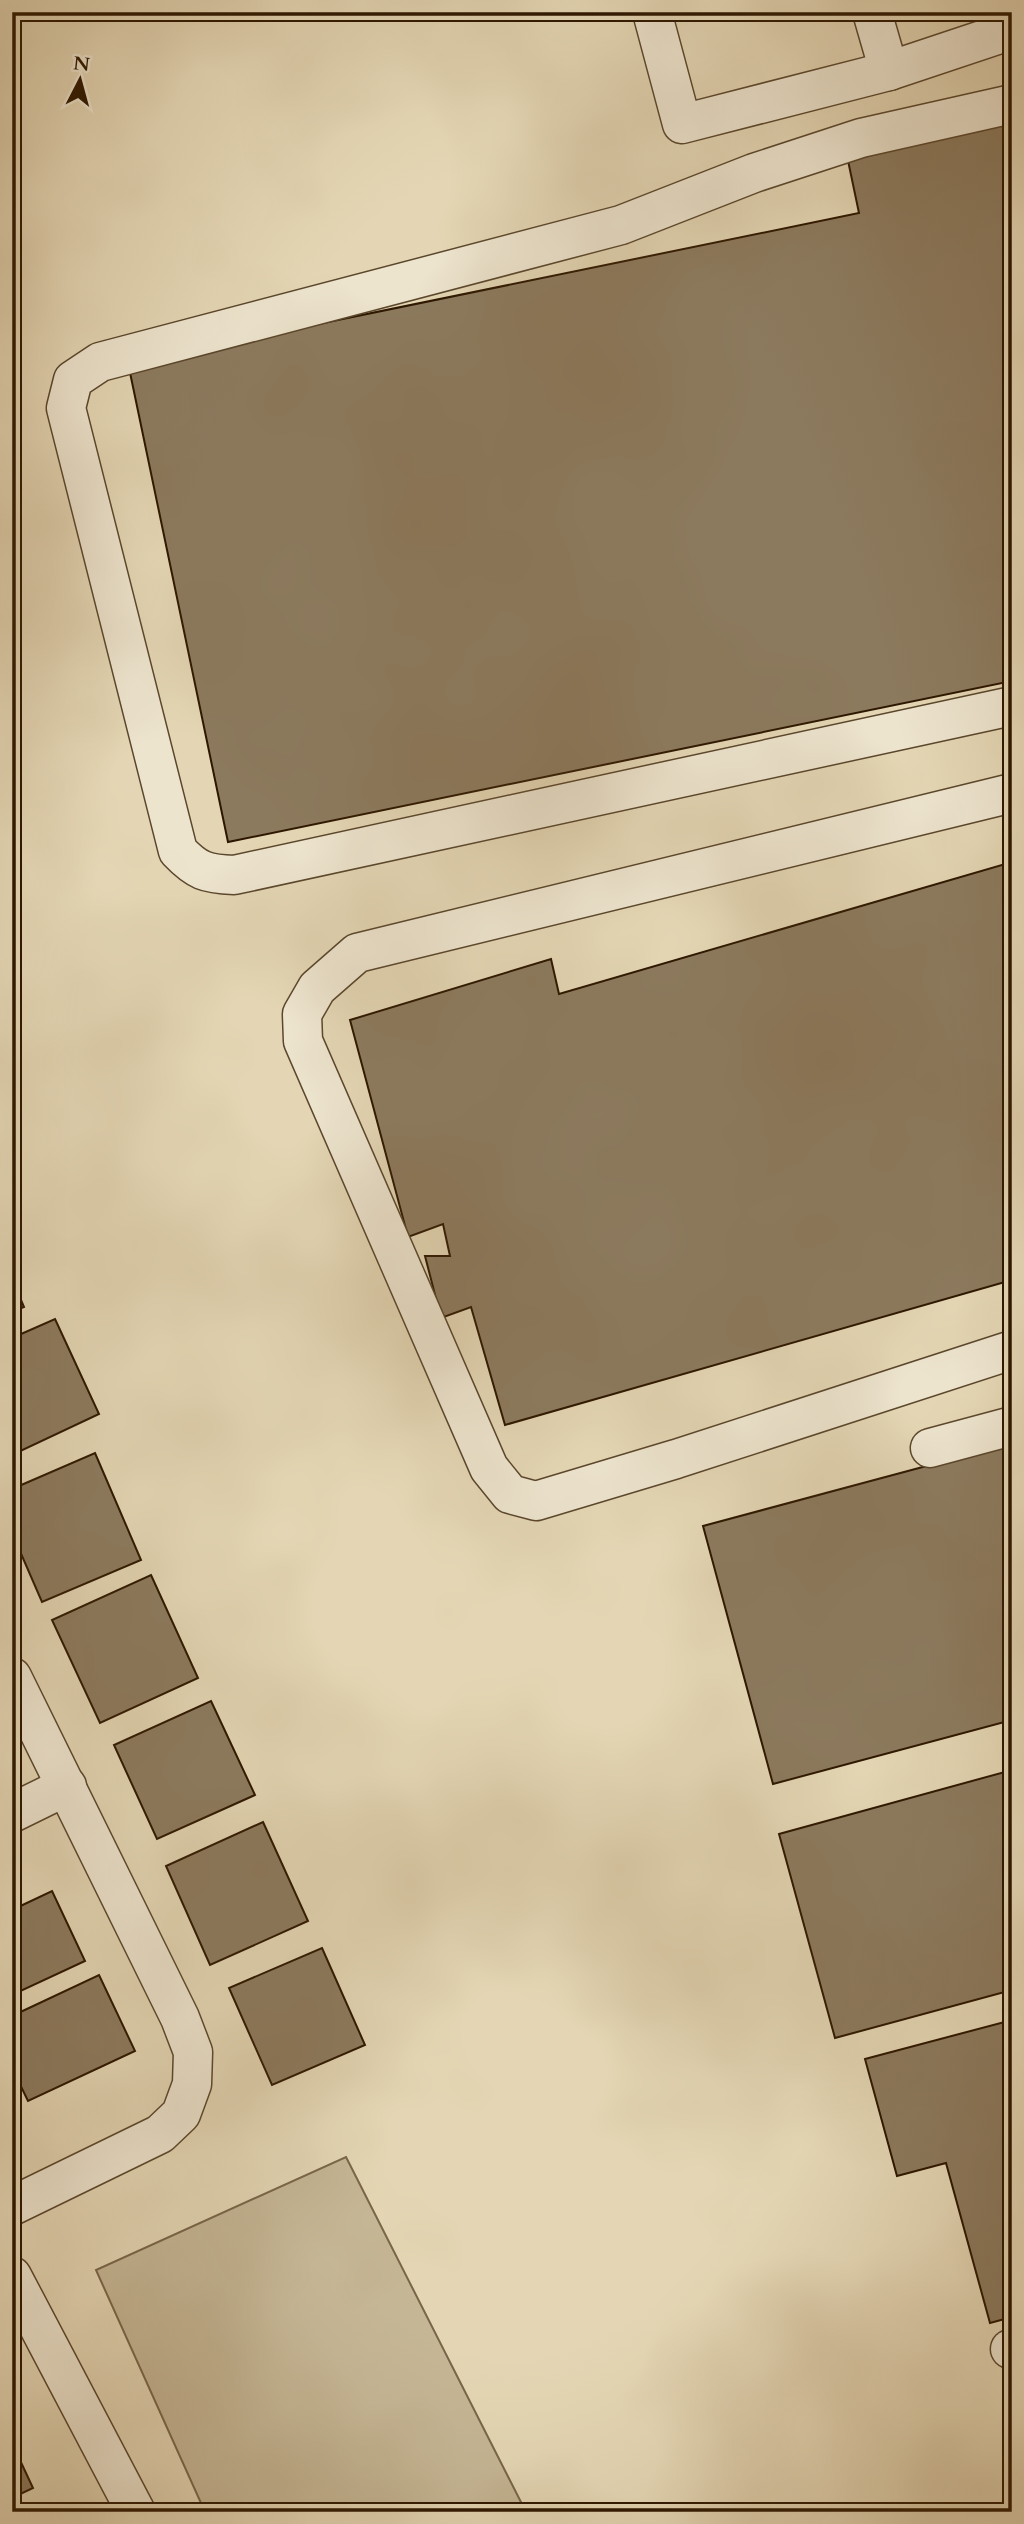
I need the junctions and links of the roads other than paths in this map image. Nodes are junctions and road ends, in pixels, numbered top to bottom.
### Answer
1 (652, 12) edge
2 (872, 12) edge
3 (1012, 30) edge
4 (889, 71) junction
5 (1012, 104) edge
6 (1012, 706) edge
7 (1012, 793) edge
8 (1012, 1350) edge
9 (1012, 1426) edge
10 (930, 1448) dead end
11 (12, 1677) edge
12 (66, 1786) junction
13 (12, 1814) edge
14 (12, 2206) edge
15 (12, 2276) edge
16 (136, 2512) edge

1 - 4 street
2 - 4 street
3 - 4 street
5 - 6 street
7 - 8 street
9 - 10 street
11 - 12 street
12 - 13 street
12 - 14 street
15 - 16 street

